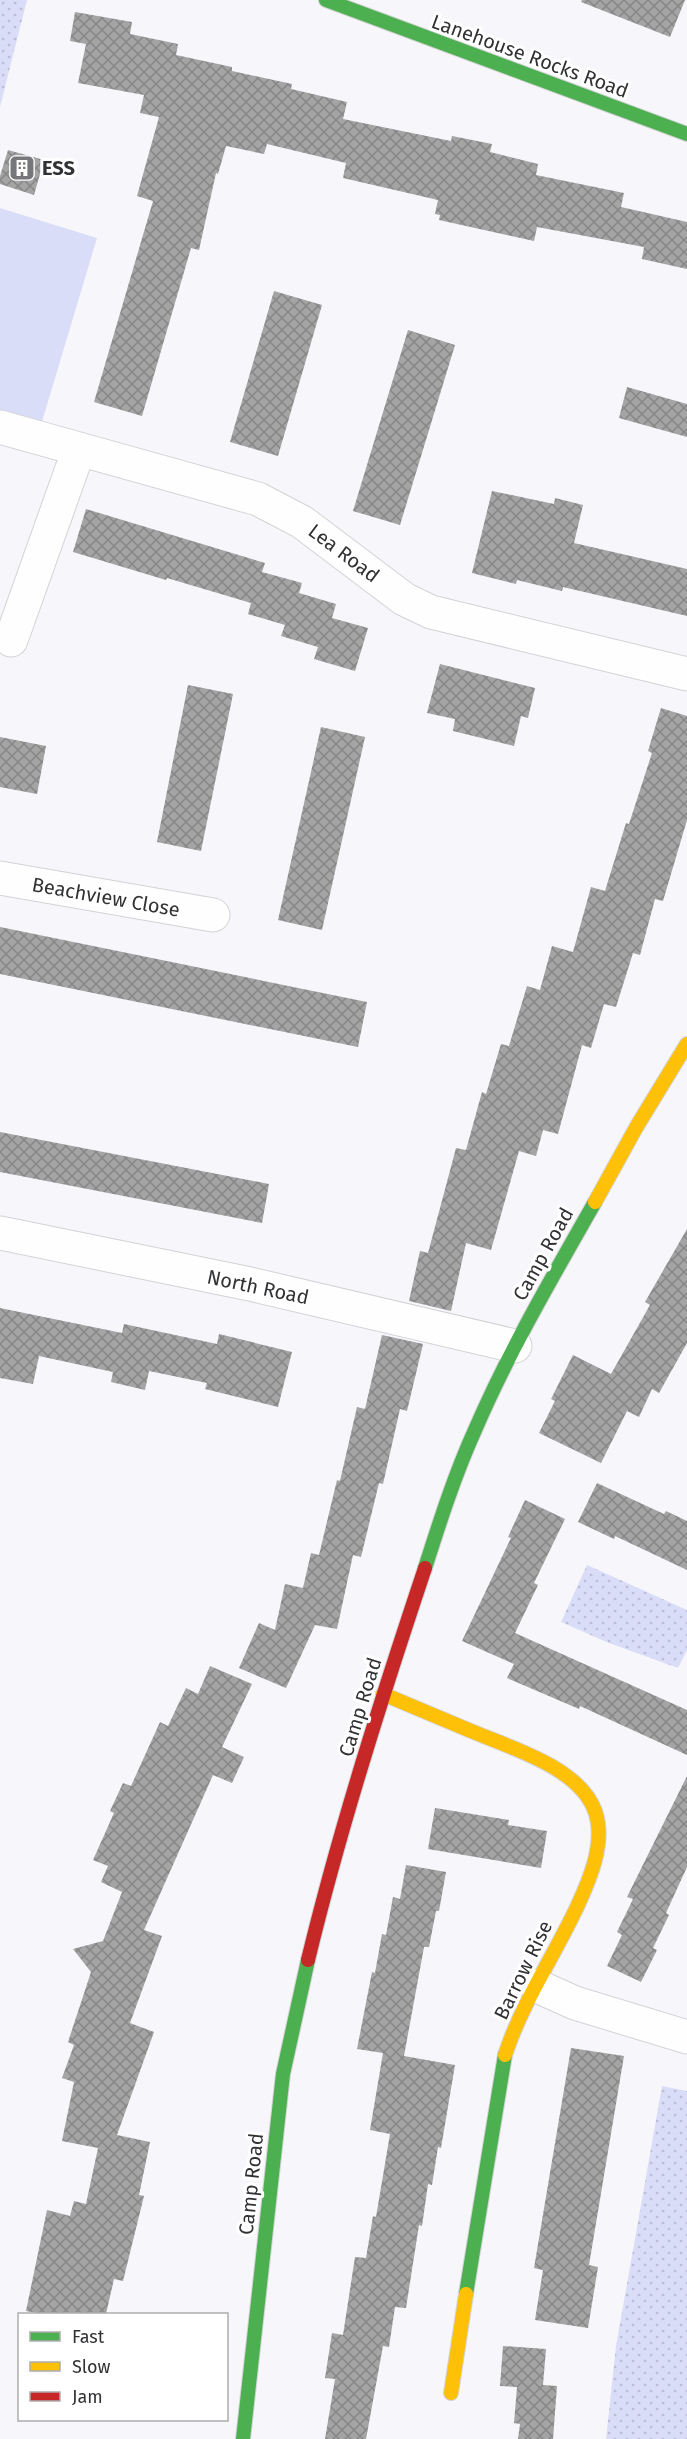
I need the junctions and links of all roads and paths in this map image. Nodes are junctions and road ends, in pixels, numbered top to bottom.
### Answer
1 (326, 0) edge
2 (687, 134) edge
3 (0, 427) edge
4 (79, 449) junction
5 (10, 640) dead end
6 (687, 674) edge
7 (0, 878) edge
8 (213, 915) dead end
9 (687, 1044) edge
10 (0, 1233) edge
11 (515, 1346) junction
12 (383, 1694) junction
13 (537, 1986) junction
14 (683, 2026) edge
15 (451, 2393) dead end
16 (243, 2439) edge

1 - 2 street, Lanehouse Rocks Road
3 - 4 street, Lea Road
4 - 5 street
4 - 6 street, Lea Road
7 - 8 street, Beachview Close
9 - 11 street, Camp Road
10 - 11 street, North Road
11 - 12 street, Camp Road
12 - 13 street, Barrow Rise
12 - 16 street, Camp Road
13 - 14 street
13 - 15 street, Barrow Rise

